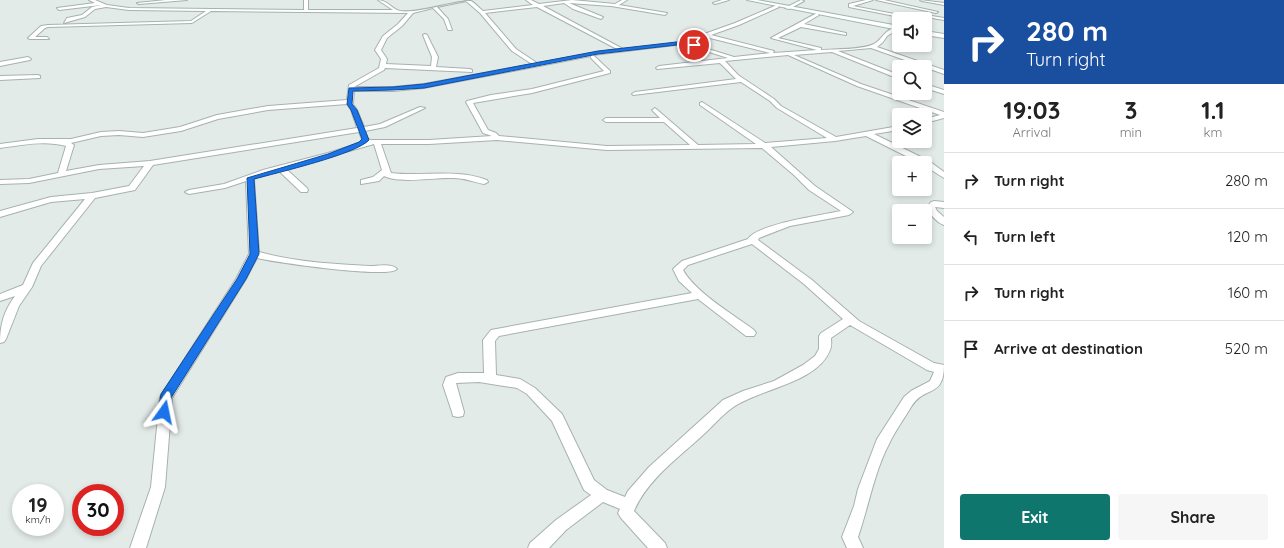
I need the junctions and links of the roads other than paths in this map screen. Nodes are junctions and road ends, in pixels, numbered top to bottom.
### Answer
1 (92, 0) edge
2 (185, 0) edge
3 (306, 0) edge
4 (380, 0) edge
5 (464, 0) edge
6 (467, 0) edge
7 (528, 0) edge
8 (625, 0) edge
9 (727, 0) edge
10 (749, 0) edge
11 (771, 0) edge
12 (871, 0) edge
13 (878, 0) edge
14 (922, 0) edge
15 (427, 1) dead end
16 (802, 1) dead end
17 (566, 3) junction
18 (715, 3) dead end
19 (63, 4) dead end
20 (210, 4) dead end
21 (944, 4) edge
22 (103, 5) junction
23 (613, 5) junction
24 (539, 6) junction
25 (432, 7) junction
26 (782, 7) junction
27 (59, 9) dead end
28 (944, 9) edge
29 (204, 10) junction
30 (212, 10) junction
31 (306, 11) junction
32 (398, 12) junction
33 (411, 12) junction
34 (482, 12) junction
35 (936, 12) junction
36 (665, 14) dead end
37 (817, 14) junction
38 (892, 14) edge
39 (932, 14) edge
40 (932, 17) edge
41 (601, 18) dead end
42 (944, 19) edge
43 (70, 24) junction
44 (800, 25) junction
45 (892, 27) edge
46 (450, 29) dead end
47 (892, 32) edge
48 (844, 34) dead end
49 (932, 34) edge
50 (425, 35) dead end
51 (706, 35) junction
52 (944, 36) edge
53 (47, 38) dead end
54 (685, 43) junction
55 (872, 47) junction
56 (622, 50) junction
57 (823, 51) junction
58 (833, 51) junction
59 (780, 54) junction
60 (788, 54) junction
61 (593, 57) dead end
62 (732, 58) junction
63 (28, 59) dead end
64 (721, 61) junction
65 (0, 64) edge
66 (383, 66) junction
67 (537, 66) junction
68 (434, 68) junction
69 (659, 68) dead end
70 (470, 71) dead end
71 (944, 72) edge
72 (892, 74) edge
73 (38, 77) dead end
74 (0, 78) edge
75 (11, 78) junction
76 (741, 80) junction
77 (1, 87) edge
78 (932, 88) edge
79 (351, 90) junction
80 (944, 92) edge
81 (635, 94) dead end
82 (350, 102) junction
83 (702, 104) dead end
84 (422, 108) dead end
85 (655, 110) dead end
86 (944, 115) edge
87 (932, 119) edge
88 (606, 120) dead end
89 (665, 120) junction
90 (360, 128) junction
91 (892, 129) edge
92 (868, 134) junction
93 (497, 138) junction
94 (835, 139) junction
95 (58, 142) junction
96 (368, 142) junction
97 (0, 146) edge
98 (765, 146) junction
99 (696, 147) junction
100 (150, 163) junction
101 (281, 169) junction
102 (385, 171) junction
103 (61, 175) junction
104 (944, 176) edge
105 (250, 178) junction
106 (0, 182) edge
107 (364, 182) dead end
108 (484, 182) dead end
109 (304, 190) dead end
110 (189, 192) dead end
111 (92, 196) junction
112 (944, 205) edge
113 (0, 214) edge
114 (944, 222) edge
115 (753, 242) junction
116 (254, 254) junction
117 (392, 269) dead end
118 (27, 287) junction
119 (700, 295) junction
120 (0, 298) edge
121 (850, 320) junction
122 (750, 333) dead end
123 (0, 339) edge
124 (943, 369) edge
125 (490, 379) junction
126 (458, 412) dead end
127 (602, 495) junction
128 (629, 506) junction
129 (138, 548) edge
130 (536, 548) edge
131 (659, 548) edge
132 (855, 548) edge

1 - 19 street
1 - 22 street
2 - 22 street
3 - 31 street
4 - 32 street
5 - 25 street
6 - 34 street
7 - 24 street
8 - 23 street
9 - 18 street
10 - 26 street
11 - 26 street
12 - 38 street
13 - 35 street
14 - 21 street
15 - 25 street
16 - 26 street
17 - 23 street
17 - 24 street
17 - 41 street
20 - 29 street
22 - 27 street
22 - 29 street
22 - 43 street
23 - 36 street
24 - 34 street
24 - 56 street
25 - 33 street
25 - 46 street
26 - 37 street
26 - 51 street
28 - 35 street
29 - 30 street
30 - 31 street
30 - 43 street
31 - 32 street
32 - 33 street
33 - 66 street
34 - 67 street
35 - 39 street
37 - 44 street
37 - 45 street
40 - 42 street
43 - 53 street
44 - 48 street
44 - 57 street
47 - 55 street
49 - 52 street
50 - 68 street
51 - 54 street
51 - 59 street
54 - 56 street
54 - 62 street
55 - 58 street
55 - 71 street
56 - 67 street
57 - 58 street
57 - 60 street
58 - 72 street
59 - 60 street
59 - 62 street
60 - 86 street
61 - 93 street
62 - 64 street
63 - 65 street
64 - 69 street
64 - 76 street
66 - 68 street
66 - 79 street
67 - 79 street
68 - 70 street
73 - 75 street
74 - 75 street
75 - 77 street
76 - 81 street
76 - 94 street
78 - 80 street
79 - 82 street
82 - 90 street
82 - 95 street
83 - 98 street
84 - 90 street
85 - 89 street
86 - 87 street
88 - 89 street
89 - 99 street
90 - 96 street
90 - 100 street
91 - 92 street
92 - 94 street
92 - 104 street
93 - 96 street
93 - 99 street
94 - 98 street
95 - 97 street
95 - 103 street
96 - 101 street
96 - 102 street
98 - 99 street
98 - 115 street
100 - 103 street
100 - 111 street
101 - 105 street
101 - 109 street
102 - 107 street
102 - 108 street
103 - 106 street
105 - 110 street
105 - 116 street
111 - 113 street
111 - 118 street
112 - 114 street
115 - 119 street
115 - 121 street
116 - 117 street
116 - 129 street
118 - 120 street
118 - 123 street
119 - 122 street
119 - 125 street
121 - 124 street
121 - 128 street
124 - 132 street
125 - 126 street
125 - 127 street
127 - 128 street
127 - 130 street
128 - 131 street

